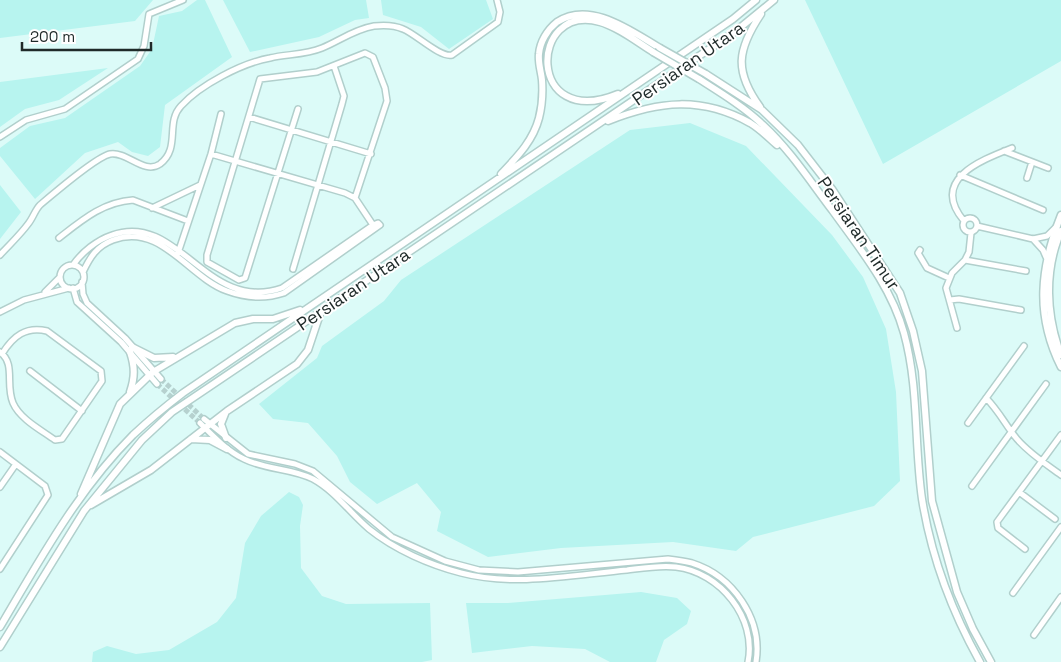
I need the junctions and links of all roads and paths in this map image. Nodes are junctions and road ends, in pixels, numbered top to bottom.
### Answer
1 (183, 0) edge
2 (497, 0) edge
3 (756, 0) edge
4 (774, 0) edge
5 (766, 7) junction
6 (334, 66) junction
7 (630, 90) junction
8 (298, 109) dead end
9 (762, 110) junction
10 (221, 114) dead end
11 (249, 117) junction
12 (597, 126) junction
13 (292, 129) junction
14 (0, 138) edge
15 (332, 142) junction
16 (1012, 148) dead end
17 (1004, 151) junction
18 (211, 154) junction
19 (370, 154) junction
20 (796, 160) junction
21 (236, 162) junction
22 (1032, 162) junction
23 (1048, 168) dead end
24 (278, 173) junction
25 (960, 175) junction
26 (1027, 178) dead end
27 (492, 184) junction
28 (200, 185) junction
29 (317, 186) junction
30 (355, 198) junction
31 (152, 208) junction
32 (1043, 210) dead end
33 (1061, 215) edge
34 (188, 221) junction
35 (964, 221) junction
36 (978, 226) junction
37 (1059, 229) edge
38 (971, 232) junction
39 (59, 238) dead end
40 (1033, 239) junction
41 (920, 250) dead end
42 (177, 253) junction
43 (0, 255) edge
44 (1046, 258) junction
45 (965, 260) junction
46 (73, 265) junction
47 (293, 269) dead end
48 (1026, 271) dead end
49 (83, 272) junction
50 (61, 277) junction
51 (949, 278) junction
52 (82, 282) junction
53 (71, 288) junction
54 (40, 295) junction
55 (950, 300) junction
56 (312, 305) junction
57 (1021, 310) dead end
58 (0, 312) edge
59 (321, 312) junction
60 (957, 328) dead end
61 (1024, 346) dead end
62 (131, 350) junction
63 (1, 353) edge
64 (1061, 355) edge
65 (176, 356) junction
66 (1061, 367) edge
67 (30, 371) dead end
68 (151, 374) junction
69 (159, 382) tunnel mouth
70 (1046, 384) dead end
71 (130, 393) junction
72 (986, 398) junction
73 (227, 410) junction
74 (82, 411) junction
75 (968, 423) dead end
76 (204, 424) junction
77 (1012, 432) junction
78 (1061, 435) edge
79 (226, 438) junction
80 (192, 439) junction
81 (227, 449) junction
82 (0, 452) edge
83 (1042, 461) junction
84 (16, 464) junction
85 (1061, 476) edge
86 (1061, 481) edge
87 (972, 486) dead end
88 (0, 487) edge
89 (1019, 492) junction
90 (84, 511) junction
91 (1055, 519) dead end
92 (60, 527) junction
93 (1061, 527) edge
94 (1025, 549) dead end
95 (0, 570) edge
96 (1013, 593) dead end
97 (1061, 597) edge
98 (0, 627) edge
99 (10, 633) junction
100 (1034, 635) dead end
101 (0, 647) edge
102 (0, 652) edge
103 (748, 662) edge
104 (756, 662) edge
105 (980, 662) edge
106 (991, 662) edge

1 - 14 street
2 - 43 street
3 - 7 main road, Persiaran Utara
4 - 5 main road, Persiaran Utara
5 - 9 main road
5 - 12 main road, Persiaran Utara
6 - 11 street
6 - 15 street
6 - 19 street
7 - 20 main road, Persiaran Timur, bridge
7 - 27 main road, Persiaran Utara
8 - 13 street
9 - 27 main road, Persiaran Timur, bridge
9 - 106 main road, Persiaran Timur
10 - 18 street
11 - 13 street
11 - 21 street
12 - 20 main road
12 - 59 main road, Persiaran Utara
13 - 15 street
13 - 24 street
15 - 19 street
15 - 29 street
16 - 17 street
17 - 22 street
17 - 25 street
18 - 21 street
18 - 28 street
19 - 30 street
20 - 105 main road, Persiaran Timur
21 - 24 street
21 - 24 street
22 - 23 street
22 - 26 street
24 - 29 street
25 - 32 street
25 - 35 street
27 - 56 main road, Persiaran Utara
28 - 31 street
28 - 34 street
29 - 30 street
29 - 47 street
30 - 42 street
31 - 34 street
31 - 39 street
33 - 37 main road
34 - 42 street
35 - 36 street
35 - 38 street
36 - 38 street
36 - 40 street
37 - 40 street
37 - 44 main road
37 - 64 main road
38 - 45 street
40 - 44 street
41 - 51 street
42 - 46 street
42 - 49 street
44 - 66 main road
45 - 48 street
45 - 51 street
46 - 49 street
46 - 50 street
49 - 52 street
50 - 53 street
50 - 54 street
51 - 55 street
52 - 53 street
52 - 62 street
53 - 54 street
53 - 62 street
54 - 58 street
55 - 57 street
55 - 60 street
56 - 65 main road
56 - 92 main road, Persiaran Utara
59 - 73 main road
59 - 90 main road, Persiaran Utara
61 - 72 street
62 - 65 main road
62 - 68 street
62 - 71 main road
63 - 74 street
63 - 74 street
65 - 68 main road
67 - 74 street
68 - 69 street
68 - 71 main road
70 - 77 street
71 - 92 main road
72 - 75 street
72 - 77 street
73 - 76 main road
73 - 79 main road
76 - 79 street
76 - 80 main road
76 - 81 street
77 - 83 street
77 - 87 street
78 - 83 street
79 - 104 street
80 - 81 main road
80 - 90 main road
81 - 103 street
82 - 84 street
83 - 85 street
83 - 89 street
84 - 88 street
84 - 95 street
85 - 86 street
89 - 91 street
89 - 94 street
90 - 99 main road, Persiaran Utara
92 - 98 main road, Persiaran Utara
93 - 96 street
97 - 100 street
99 - 101 main road, Persiaran Utara
99 - 102 main road

